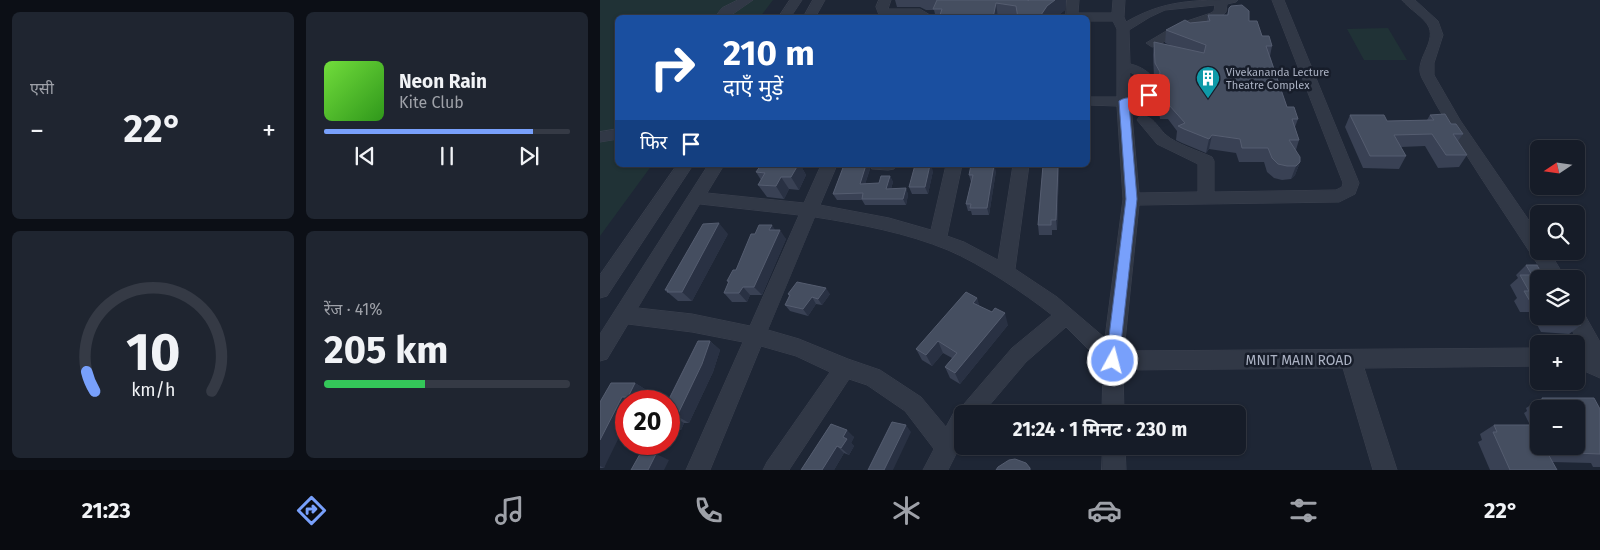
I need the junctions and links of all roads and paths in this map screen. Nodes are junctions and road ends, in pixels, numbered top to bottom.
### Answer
1 (748, 0) edge
2 (796, 0) edge
3 (819, 0) edge
4 (885, 0) edge
5 (1073, 0) edge
6 (1118, 0) edge
7 (1278, 0) edge
8 (1408, 0) edge
9 (1227, 1) edge
10 (723, 15) edge
11 (786, 15) edge
12 (811, 15) edge
13 (924, 15) edge
14 (1072, 15) edge
15 (1090, 19) edge
16 (1120, 23) junction
17 (1152, 43) edge
18 (1123, 66) junction
19 (1090, 101) edge
20 (1124, 101) junction
21 (1144, 120) dead end
22 (615, 135) edge
23 (600, 138) edge
24 (684, 167) edge
25 (715, 167) edge
26 (828, 167) edge
27 (954, 167) edge
28 (1020, 167) edge
29 (694, 198) junction
30 (1206, 198) junction
31 (1132, 199) junction
32 (809, 209) junction
33 (1530, 237) edge
34 (937, 240) junction
35 (1005, 272) junction
36 (600, 290) edge
37 (623, 315) junction
38 (1065, 316) junction
39 (1578, 325) edge
40 (756, 336) junction
41 (600, 352) edge
42 (1590, 356) edge
43 (1530, 357) edge
44 (1351, 359) junction
45 (1113, 361) junction
46 (845, 368) junction
47 (976, 405) edge
48 (1113, 405) edge
49 (954, 434) edge
50 (947, 447) junction
51 (1114, 455) edge
52 (698, 470) edge
53 (775, 470) edge
54 (935, 470) edge
55 (1114, 470) edge
56 (1385, 470) edge

1 - 10 street
2 - 11 street
3 - 12 street
4 - 13 street
5 - 14 street
6 - 16 street
7 - 30 street
8 - 33 street
9 - 16 street
9 - 17 street
15 - 16 street
16 - 18 street
18 - 20 street
18 - 20 street
19 - 20 street
20 - 31 street
21 - 30 street
22 - 23 street
24 - 36 street
25 - 29 street
26 - 32 street
27 - 34 street
28 - 35 street
29 - 32 street
29 - 37 street
30 - 31 street
31 - 45 street
32 - 34 street
32 - 40 street
34 - 35 street
35 - 38 street
37 - 40 street
37 - 41 street
38 - 45 street
38 - 47 street
39 - 42 street
40 - 46 street
40 - 52 street
43 - 44 street, MNIT MAIN ROAD
44 - 45 street, MNIT MAIN ROAD
44 - 56 street
45 - 48 street
46 - 50 street
46 - 53 street
49 - 50 street
50 - 54 street
51 - 55 street

